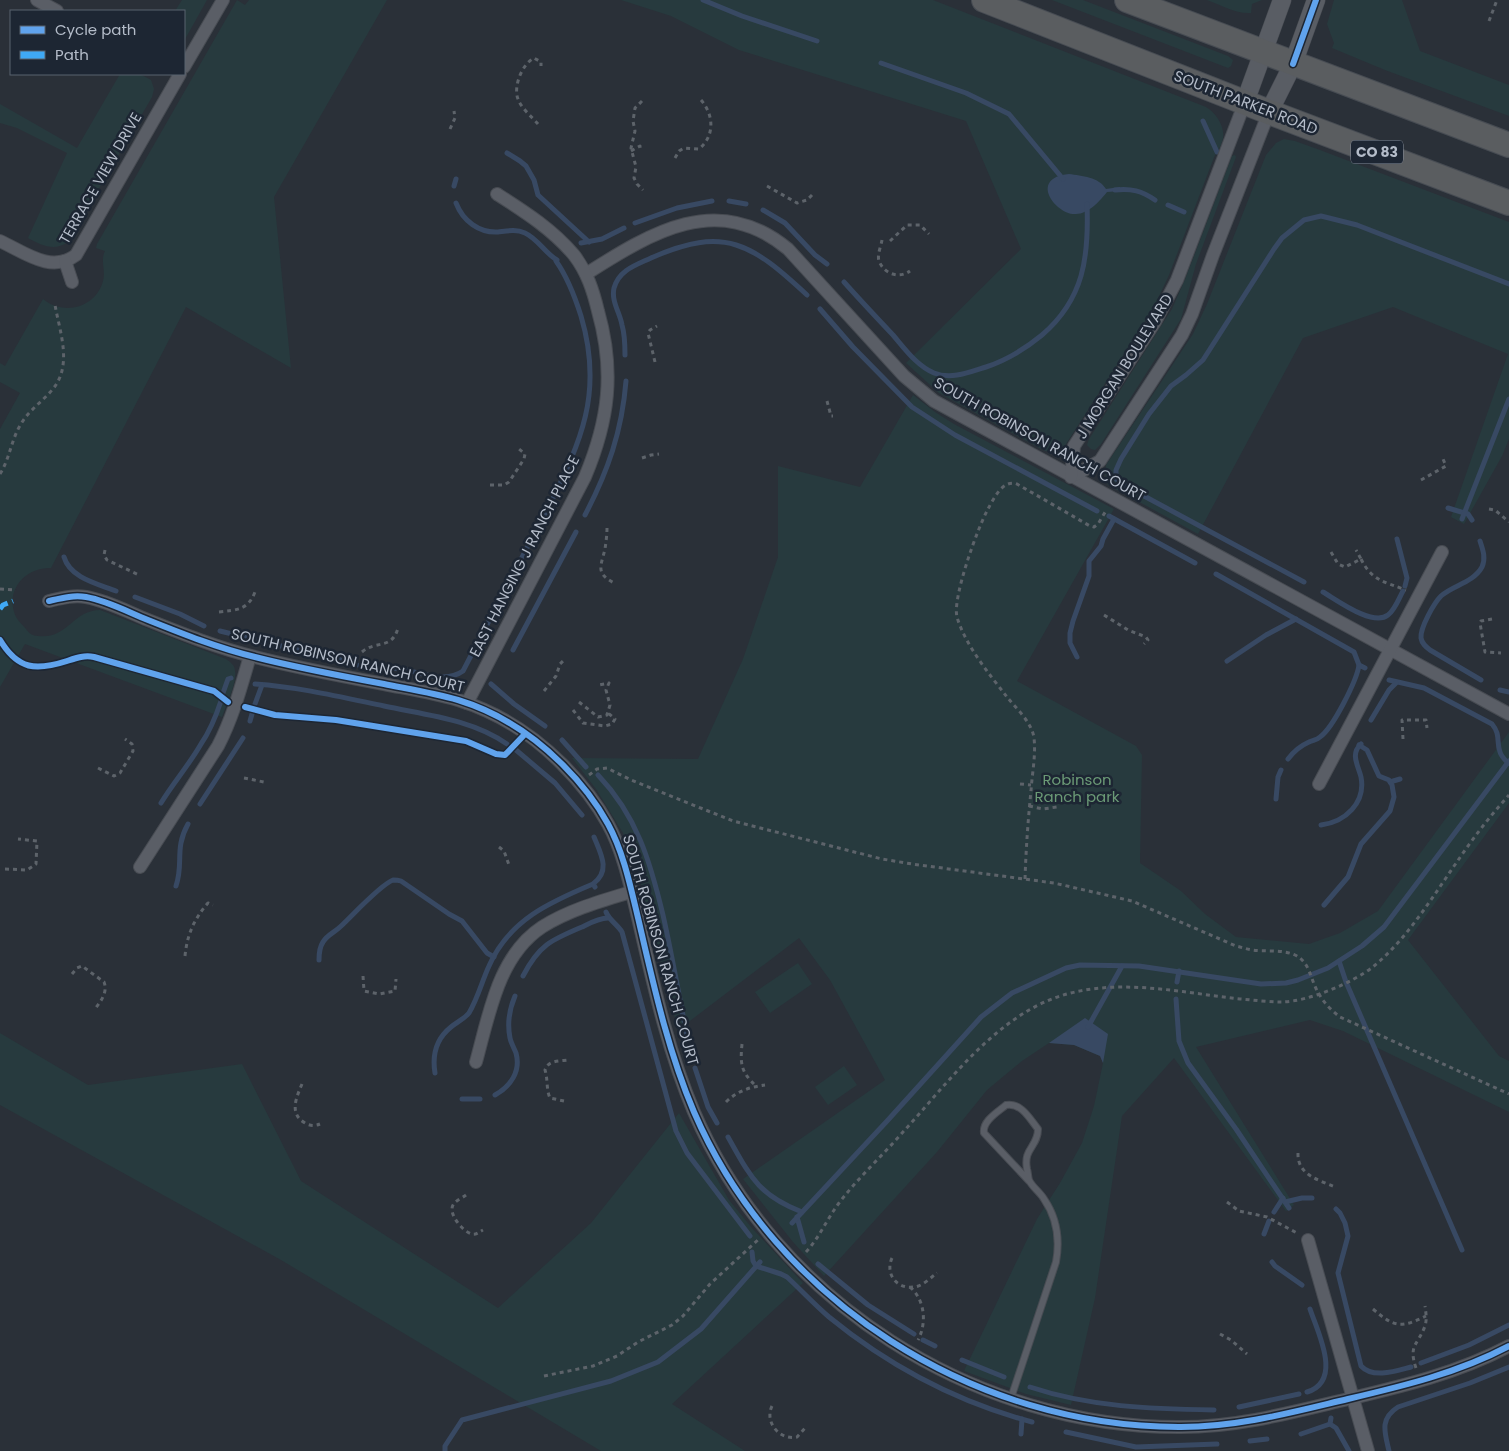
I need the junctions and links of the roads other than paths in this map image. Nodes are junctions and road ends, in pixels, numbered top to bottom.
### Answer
1 (37, 0) edge
2 (223, 0) edge
3 (984, 0) edge
4 (1127, 0) edge
5 (1282, 0) edge
6 (1316, 0) edge
7 (55, 10) edge
8 (1263, 52) junction
9 (1293, 64) junction
10 (185, 65) edge
11 (174, 76) edge
12 (1245, 102) junction
13 (1269, 112) junction
14 (1509, 146) edge
15 (497, 194) dead end
16 (1509, 202) edge
17 (0, 241) edge
18 (65, 261) junction
19 (586, 274) junction
20 (72, 282) dead end
21 (1071, 477) junction
22 (1442, 552) dead end
23 (49, 600) dead end
24 (1389, 650) junction
25 (250, 656) junction
26 (467, 703) junction
27 (1509, 714) edge
28 (1319, 784) dead end
29 (140, 867) dead end
30 (631, 892) junction
31 (476, 1062) dead end
32 (1029, 1181) junction
33 (1308, 1240) road end
34 (1509, 1346) edge
35 (1011, 1398) junction
36 (1353, 1398) junction
37 (1368, 1451) edge

1 - 7 street
2 - 10 street
3 - 12 highway, SOUTH PARKER ROAD / CO 83
4 - 8 highway
5 - 8 street, J MORGAN BOULEVARD
6 - 9 street, J MORGAN BOULEVARD
8 - 9 highway
8 - 12 street, J MORGAN BOULEVARD
9 - 13 street, J MORGAN BOULEVARD
9 - 14 highway
11 - 18 street, TERRACE VIEW DRIVE
12 - 13 highway, SOUTH PARKER ROAD / CO 83
12 - 21 street, J MORGAN BOULEVARD
13 - 16 highway, SOUTH PARKER ROAD / CO 83
13 - 21 street, J MORGAN BOULEVARD
15 - 19 street, EAST HANGING J RANCH PLACE
17 - 18 street, TERRACE VIEW DRIVE
18 - 20 street
19 - 21 street, SOUTH ROBINSON RANCH COURT
19 - 26 street, EAST HANGING J RANCH PLACE
21 - 24 street, SOUTH ROBINSON RANCH COURT
22 - 24 street
23 - 25 street, SOUTH ROBINSON RANCH COURT
24 - 27 street, SOUTH ROBINSON RANCH COURT
24 - 28 street
25 - 26 street, SOUTH ROBINSON RANCH COURT
25 - 29 street
26 - 30 street, SOUTH ROBINSON RANCH COURT
30 - 31 street
30 - 35 street, SOUTH ROBINSON RANCH COURT
32 - 32 lane
32 - 35 lane
33 - 36 street
34 - 36 street, SOUTH ROBINSON RANCH COURT
35 - 36 street, SOUTH ROBINSON RANCH COURT
36 - 37 street

